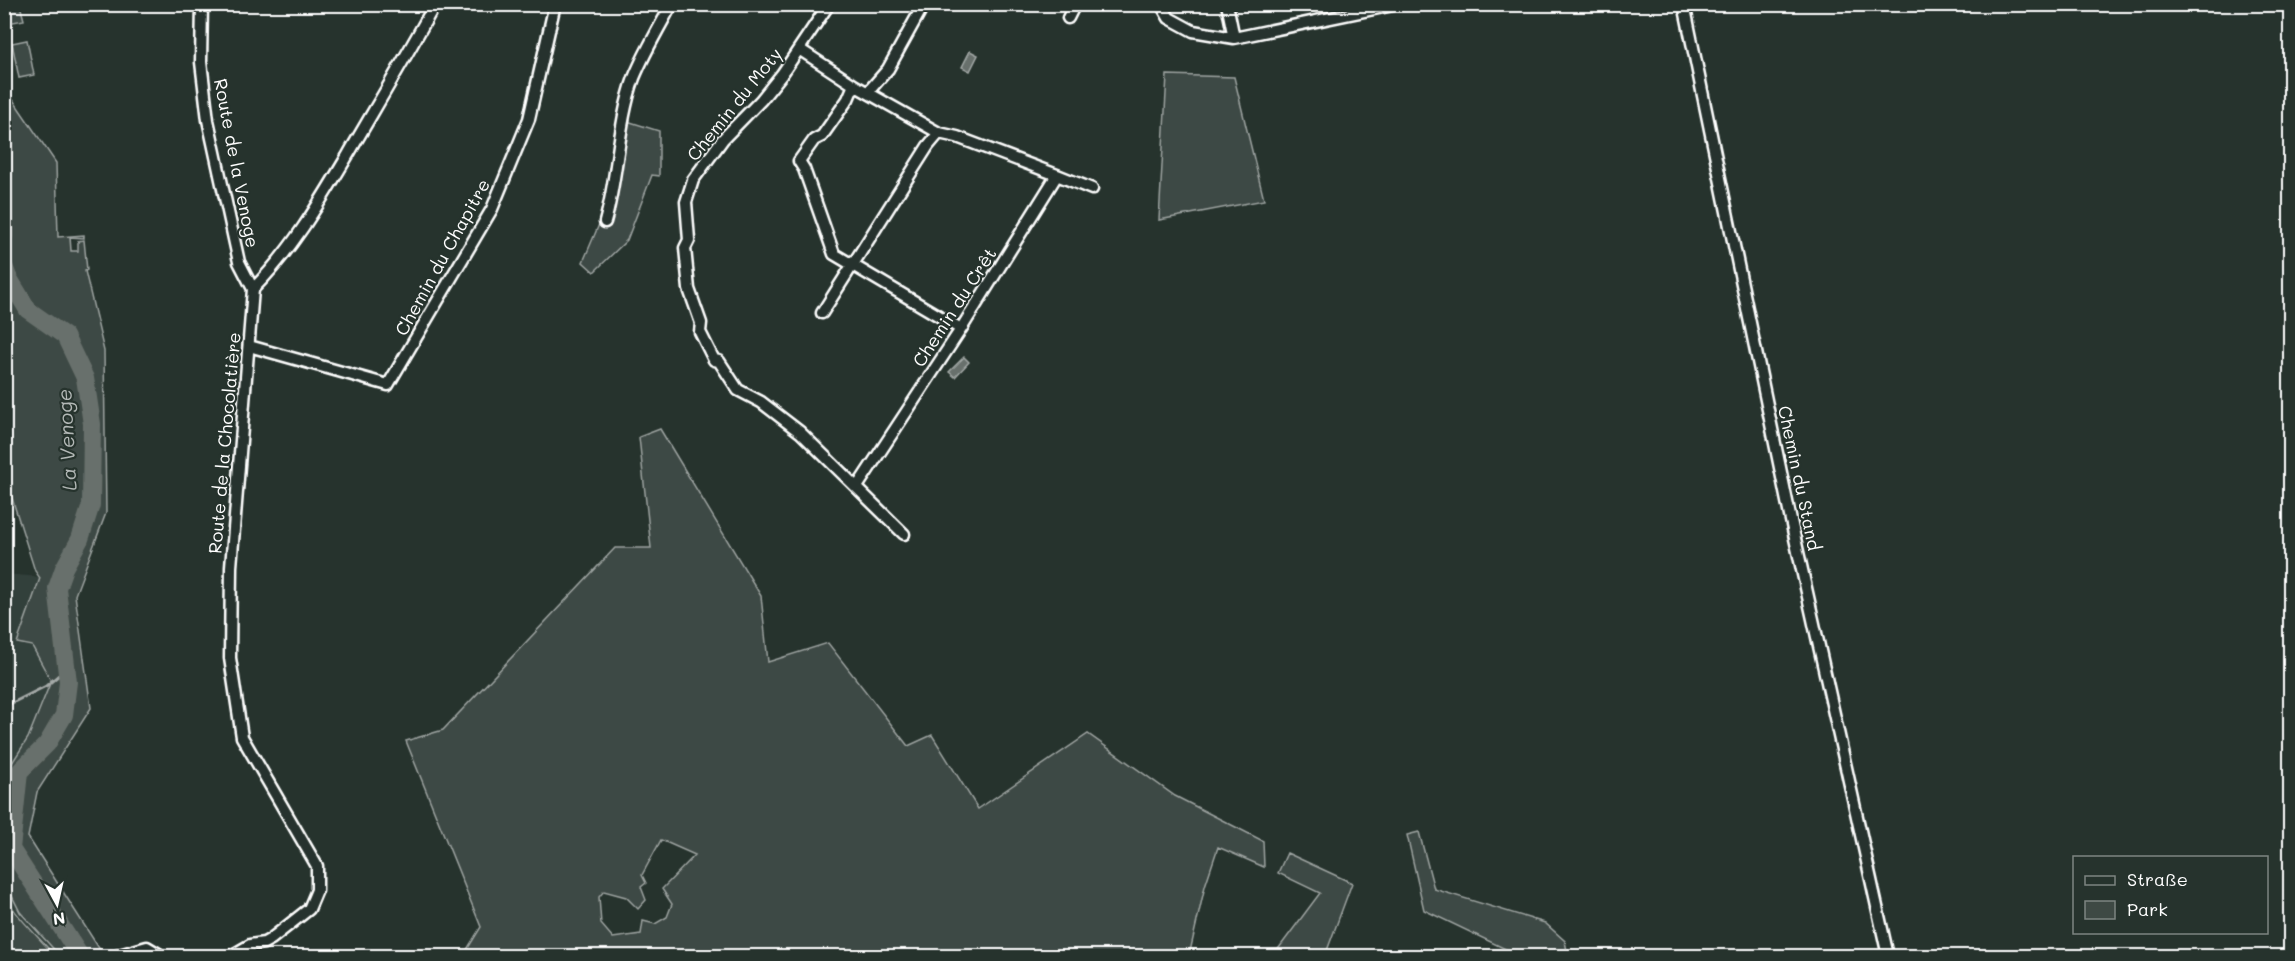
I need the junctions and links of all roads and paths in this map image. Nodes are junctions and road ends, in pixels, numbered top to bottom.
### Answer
1 (202, 4) edge
2 (435, 4) edge
3 (555, 4) edge
4 (672, 4) edge
5 (829, 4) edge
6 (924, 4) edge
7 (1075, 4) edge
8 (1161, 4) edge
9 (1227, 4) edge
10 (1398, 4) edge
11 (1684, 4) edge
12 (1068, 18) dead end
13 (1234, 38) junction
14 (799, 50) junction
15 (854, 85) junction
16 (868, 93) junction
17 (939, 133) junction
18 (1057, 175) junction
19 (1092, 189) dead end
20 (604, 222) dead end
21 (854, 264) junction
22 (253, 289) junction
23 (822, 313) dead end
24 (961, 329) junction
25 (249, 346) junction
26 (857, 487) junction
27 (904, 534) dead end
28 (119, 955) edge
29 (162, 957) edge
30 (231, 957) edge
31 (1888, 957) edge

1 - 22 street, Route de la Venoge
2 - 22 street
3 - 25 street, Chemin du Chapitre
4 - 20 street
5 - 14 street, Chemin du Moty
6 - 16 street
7 - 12 street
8 - 13 street
9 - 13 street
10 - 13 street
11 - 31 street, Chemin du Stand
14 - 15 street
14 - 26 street, Chemin du Moty
15 - 16 street
15 - 21 street
16 - 17 street
17 - 18 street
17 - 21 street
18 - 19 street
18 - 24 street, Chemin du Crêt
21 - 23 street
21 - 24 street
22 - 25 street, Route de la Chocolatière
24 - 26 street, Chemin du Crêt
25 - 30 street, Route de la Chocolatière
26 - 27 street, Chemin du Moty
28 - 29 street

